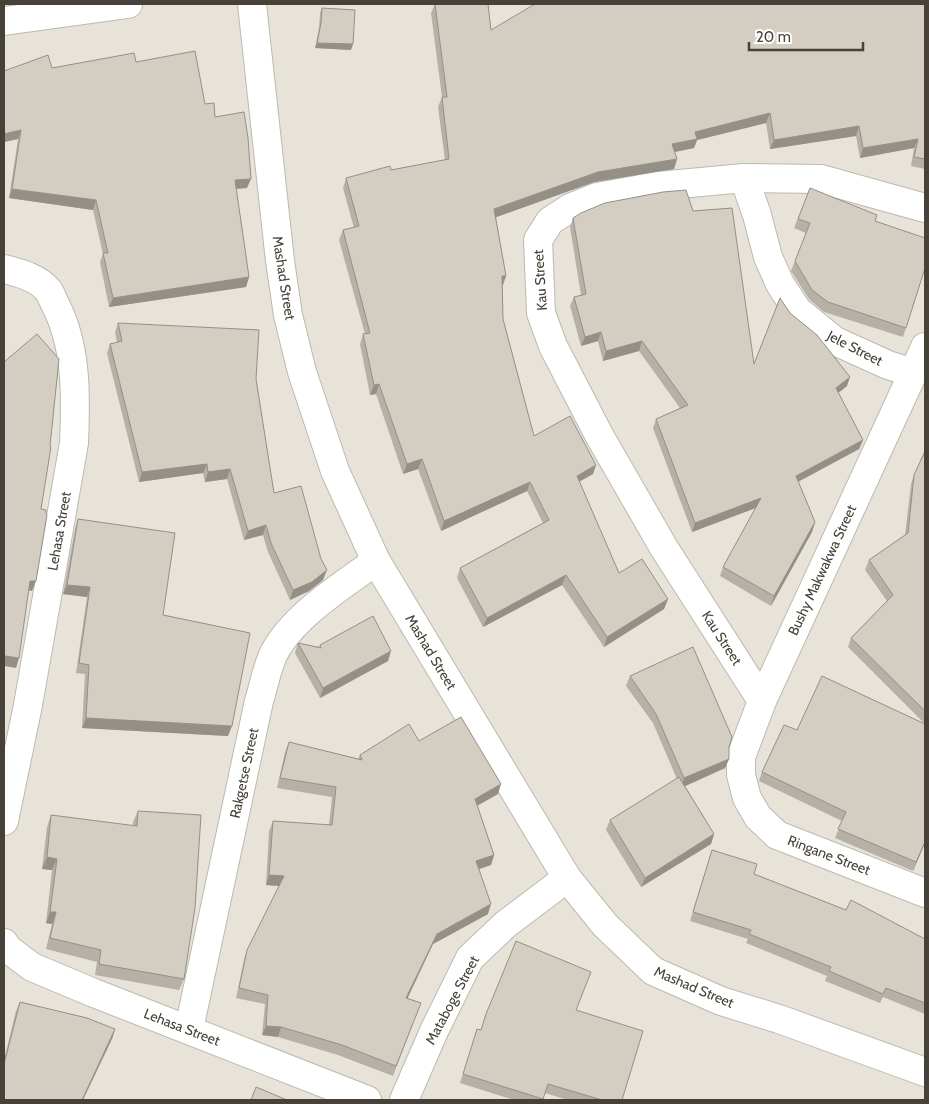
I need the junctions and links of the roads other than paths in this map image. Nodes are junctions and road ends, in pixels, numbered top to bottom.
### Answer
1 (128, 4) edge
2 (252, 4) edge
3 (4, 21) edge
4 (744, 178) junction
5 (925, 208) edge
6 (4, 269) edge
7 (925, 347) edge
8 (913, 374) junction
9 (376, 561) junction
10 (762, 700) junction
11 (747, 798) joint
12 (4, 822) edge
13 (567, 878) junction
14 (925, 892) edge
15 (4, 943) edge
16 (189, 1029) junction
17 (925, 1072) edge
18 (367, 1100) edge
19 (404, 1100) edge

1 - 3 street
2 - 9 street, Mashad Street
4 - 5 street, Kau Street
4 - 8 street, Jele Street
4 - 10 street, Kau Street
6 - 12 street, Lehasa Street
7 - 8 street, Bushy Makwakwa Street
8 - 10 street, Bushy Makwakwa Street
9 - 13 street, Mashad Street
9 - 16 street, Rakgetse Street
10 - 11 street, Bushy Makwakwa Street
11 - 14 street, Ringane Street
13 - 17 street, Mashad Street
13 - 19 street, Mataboge Street
15 - 16 street, Lehasa Street
16 - 18 street, Lehasa Street

